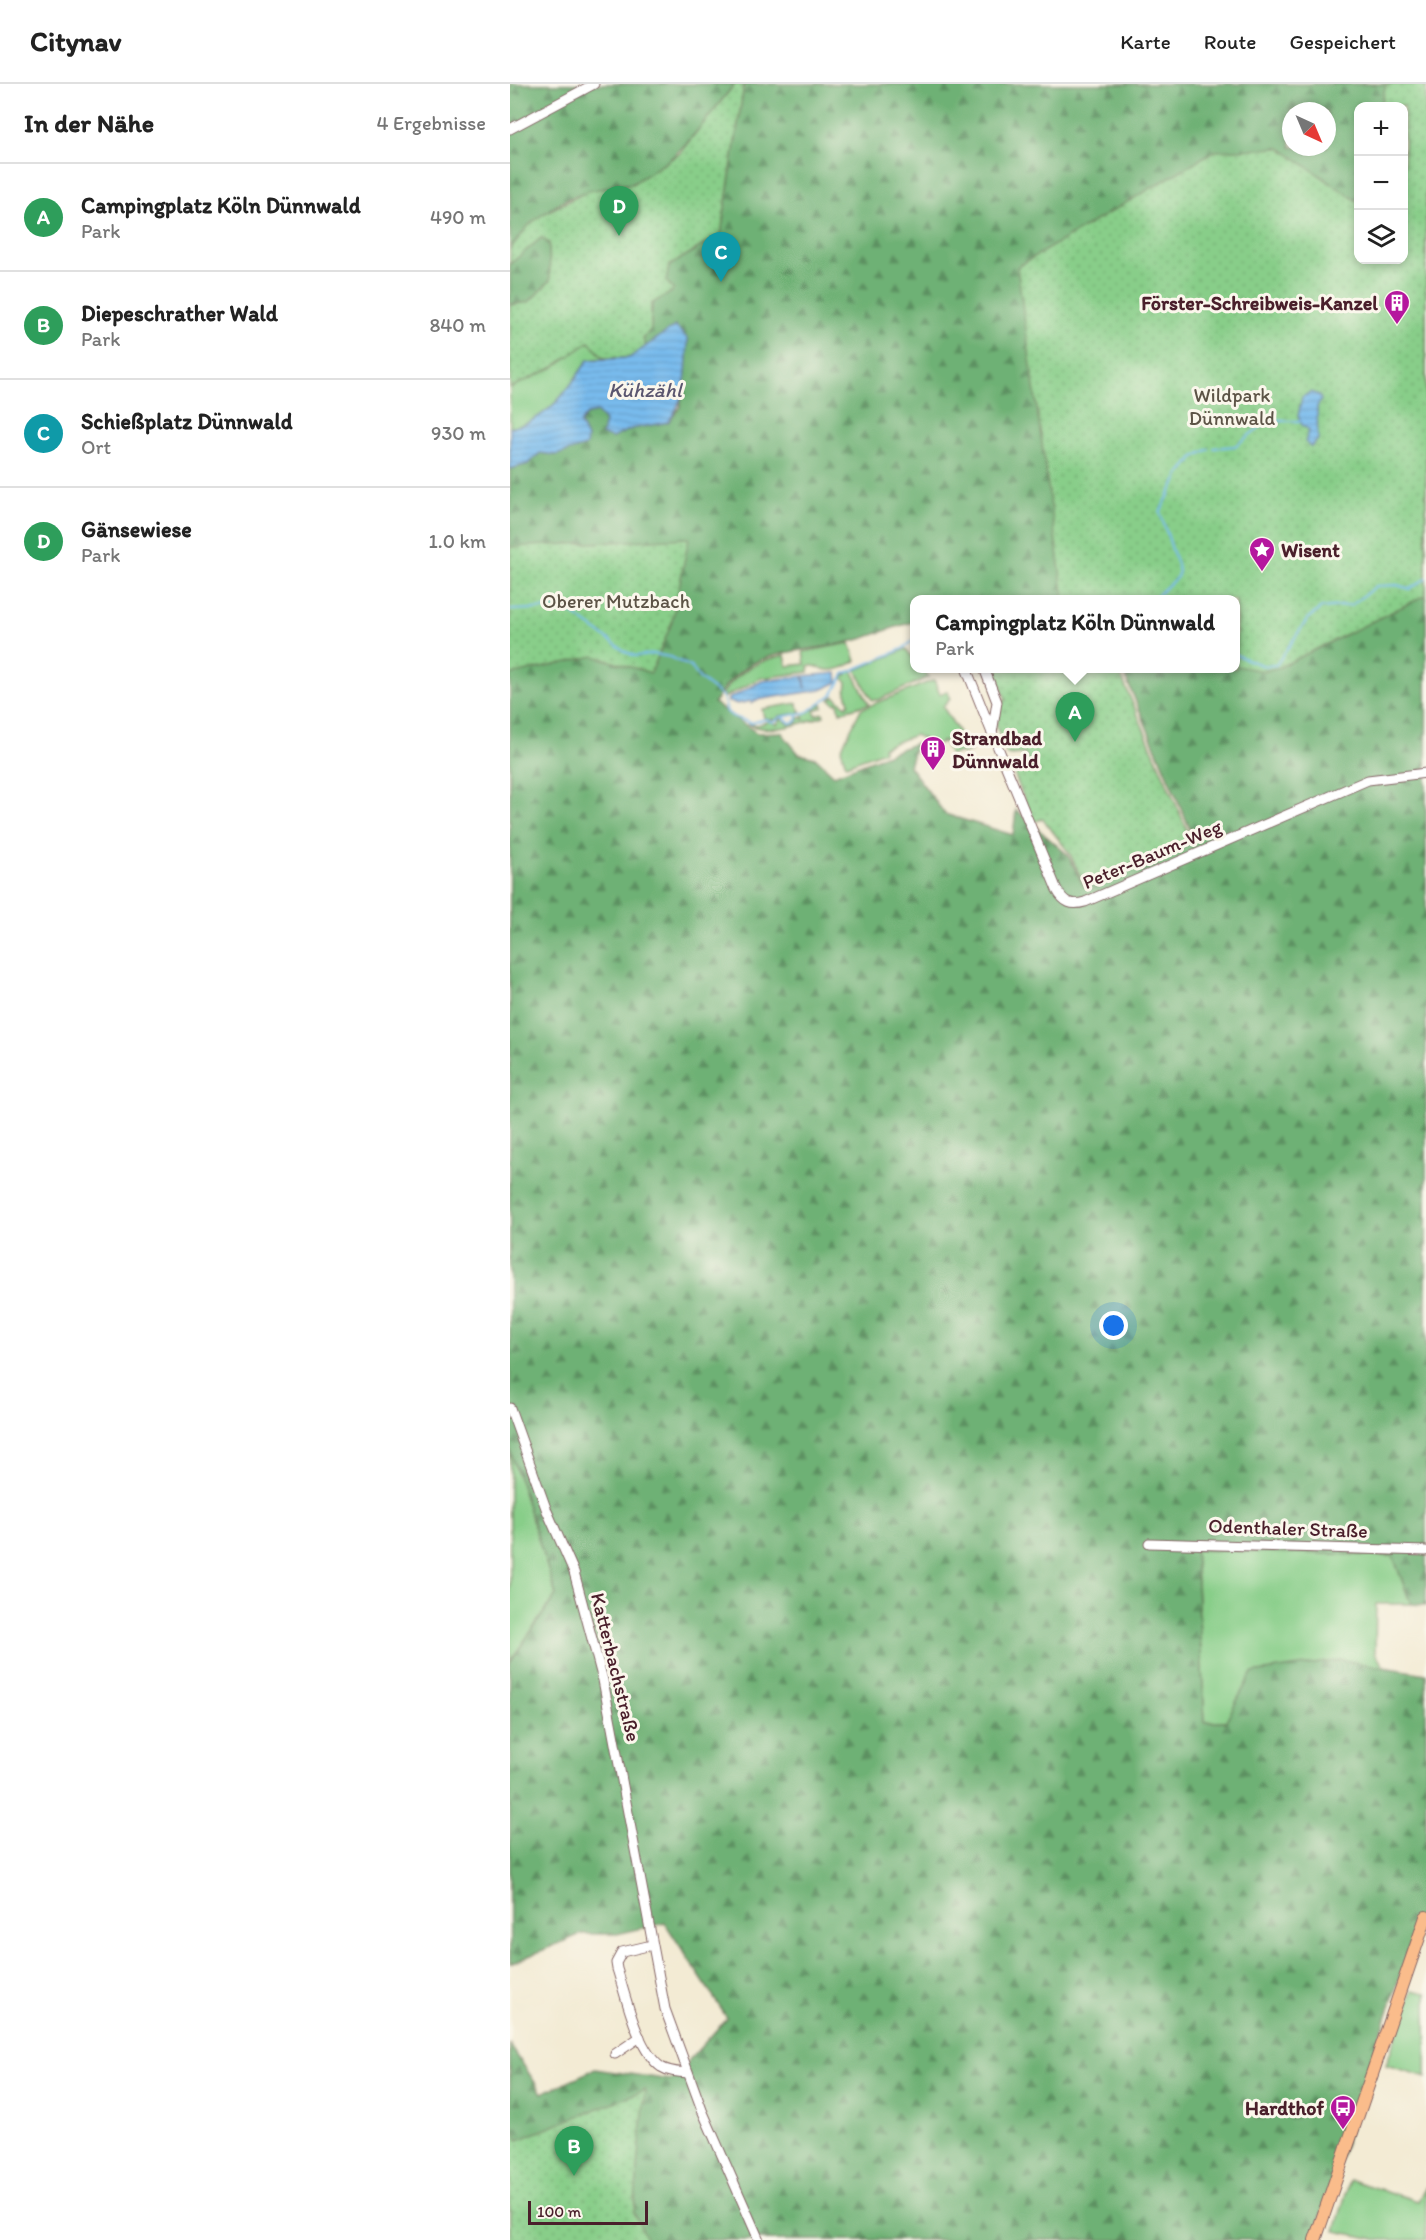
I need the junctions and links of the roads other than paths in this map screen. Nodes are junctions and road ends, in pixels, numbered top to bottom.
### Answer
1 (594, 84) edge
2 (510, 129) edge
3 (968, 673) edge
4 (986, 673) edge
5 (992, 733) junction
6 (1426, 773) edge
7 (510, 1408) edge
8 (1149, 1543) dead end
9 (1426, 1551) edge
10 (1426, 1917) edge
11 (652, 1945) junction
12 (640, 2037) junction
13 (615, 2054) dead end
14 (688, 2073) junction
15 (759, 2240) edge
16 (1316, 2240) edge

1 - 2 street
3 - 5 street, Peter-Baum-Weg
4 - 5 street
5 - 6 street, Peter-Baum-Weg
7 - 11 street, Katterbachstraße
8 - 9 street, Odenthaler Straße
10 - 16 main road
11 - 12 street
11 - 14 street, Katterbachstraße
12 - 13 street
12 - 14 street
14 - 15 street, Katterbachstraße

